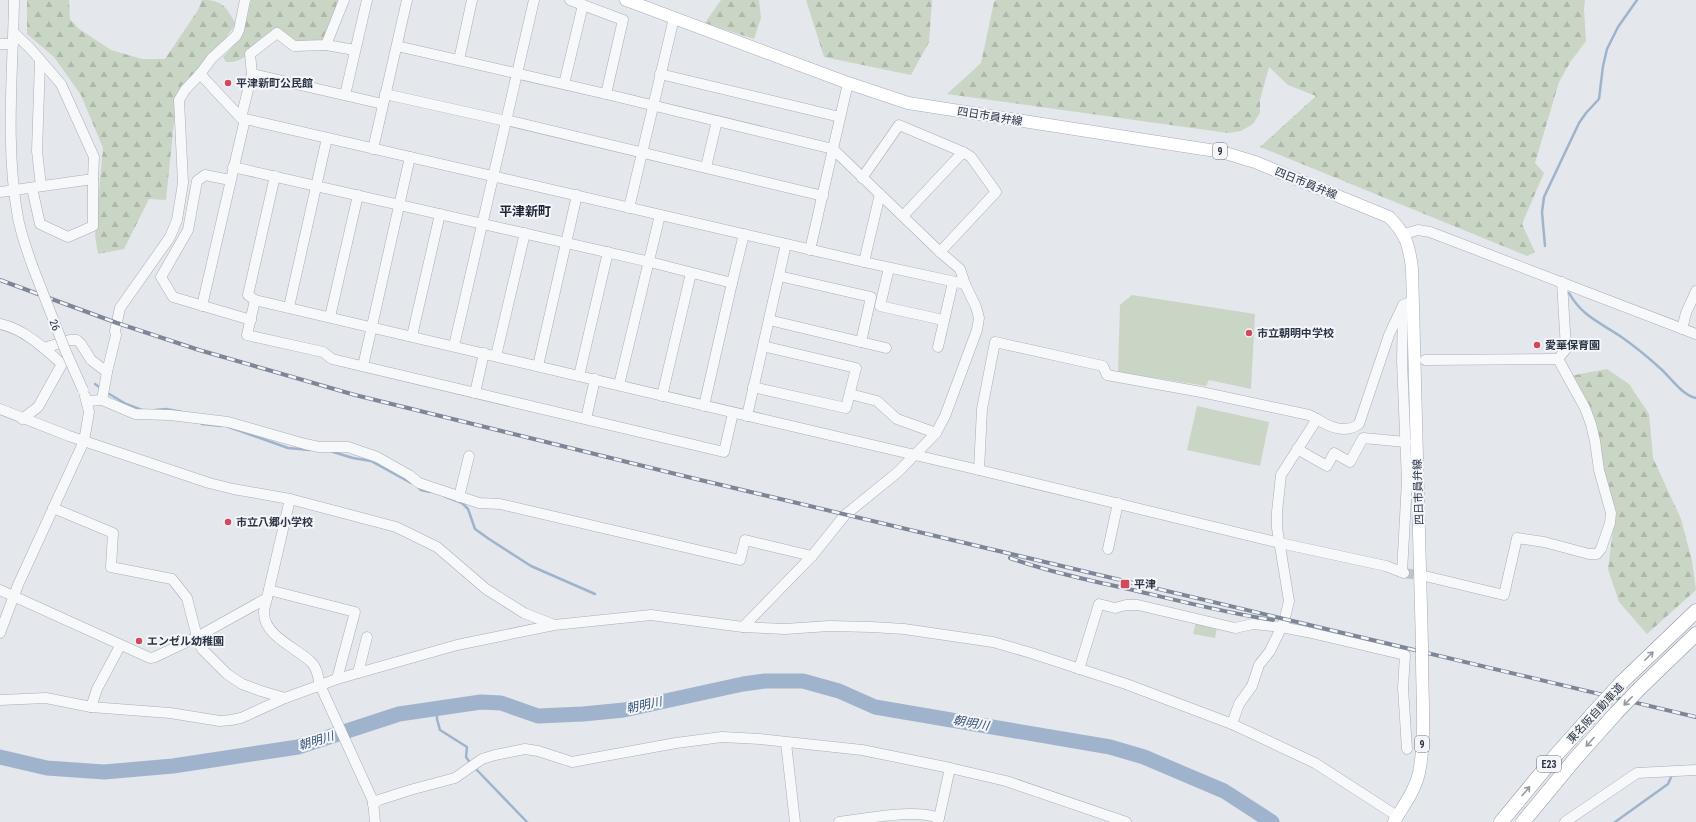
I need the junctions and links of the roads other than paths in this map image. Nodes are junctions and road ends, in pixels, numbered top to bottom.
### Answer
1 (14, 0) edge
2 (245, 0) edge
3 (344, 0) edge
4 (367, 0) edge
5 (407, 0) edge
6 (472, 0) edge
7 (534, 0) edge
8 (570, 0) edge
9 (626, 0) edge
10 (583, 5) junction
11 (674, 18) junction
12 (14, 34) junction
13 (0, 44) edge
14 (13, 44) junction
15 (326, 45) junction
16 (397, 46) junction
17 (355, 50) junction
18 (40, 60) junction
19 (459, 60) junction
20 (200, 74) junction
21 (252, 74) junction
22 (517, 74) junction
23 (660, 74) junction
24 (848, 83) junction
25 (564, 84) junction
26 (606, 94) junction
27 (345, 95) junction
28 (384, 99) junction
29 (652, 105) junction
30 (840, 117) junction
31 (243, 118) junction
32 (506, 121) junction
33 (717, 121) junction
34 (327, 138) junction
35 (373, 149) junction
36 (833, 149) junction
37 (641, 152) junction
38 (963, 152) junction
39 (410, 157) junction
40 (233, 167) junction
41 (706, 167) junction
42 (275, 176) junction
43 (493, 176) junction
44 (862, 178) junction
45 (93, 179) junction
46 (230, 180) junction
47 (316, 186) junction
48 (37, 187) junction
49 (14, 190) junction
50 (0, 192) edge
51 (880, 194) junction
52 (358, 195) junction
53 (577, 195) junction
54 (823, 196) junction
55 (399, 204) junction
56 (629, 208) junction
57 (440, 214) junction
58 (660, 215) junction
59 (903, 216) junction
60 (482, 224) junction
61 (524, 233) junction
62 (744, 234) junction
63 (1404, 234) junction
64 (566, 243) junction
65 (786, 244) junction
66 (810, 250) junction
67 (608, 252) junction
68 (940, 252) junction
69 (650, 262) junction
70 (864, 262) junction
71 (889, 268) junction
72 (691, 273) junction
73 (779, 276) junction
74 (953, 282) junction
75 (1562, 282) junction
76 (732, 283) junction
77 (965, 284) junction
78 (1696, 291) edge
79 (255, 300) junction
80 (1408, 303) junction
81 (202, 306) junction
82 (288, 307) junction
83 (330, 317) junction
84 (251, 320) junction
85 (769, 320) junction
86 (943, 320) junction
87 (0, 324) edge
88 (372, 326) junction
89 (1682, 329) junction
90 (1696, 334) edge
91 (412, 336) junction
92 (861, 342) junction
93 (454, 346) junction
94 (763, 346) junction
95 (938, 347) dead end
96 (44, 348) junction
97 (886, 348) dead end
98 (484, 353) junction
99 (496, 356) junction
100 (1558, 359) junction
101 (1425, 360) dead end
102 (363, 366) junction
103 (538, 366) junction
104 (107, 372) junction
105 (578, 376) junction
106 (595, 380) junction
107 (619, 385) junction
108 (754, 387) junction
109 (475, 393) junction
110 (850, 394) junction
111 (662, 396) junction
112 (103, 398) junction
113 (87, 400) junction
114 (704, 406) junction
115 (0, 409) edge
116 (733, 413) junction
117 (747, 416) junction
118 (22, 419) junction
119 (586, 419) junction
120 (1317, 419) junction
121 (936, 433) junction
122 (84, 441) junction
123 (1406, 442) junction
124 (1297, 449) junction
125 (913, 455) junction
126 (469, 456) dead end
127 (979, 470) junction
128 (459, 497) junction
129 (290, 499) junction
130 (1118, 503) junction
131 (54, 508) junction
132 (1280, 543) junction
133 (1108, 549) dead end
134 (812, 556) junction
135 (1424, 576) tunnel mouth
136 (0, 590) edge
137 (268, 594) junction
138 (13, 596) junction
139 (1696, 611) edge
140 (554, 624) junction
141 (743, 627) junction
142 (1282, 627) junction
143 (0, 633) edge
144 (1696, 634) edge
145 (197, 637) junction
146 (367, 637) dead end
147 (120, 646) junction
148 (1079, 669) junction
149 (358, 673) junction
150 (337, 679) junction
151 (320, 684) junction
152 (285, 698) junction
153 (0, 700) edge
154 (91, 707) junction
155 (1232, 724) junction
156 (786, 743) junction
157 (1407, 749) dead end
158 (950, 768) junction
159 (1696, 770) edge
160 (373, 802) junction
161 (872, 820) edge
162 (938, 820) edge
163 (1399, 820) edge
164 (375, 822) edge
165 (795, 822) edge
166 (839, 822) edge
167 (1126, 822) edge
168 (1501, 822) edge
169 (1523, 822) edge
170 (1565, 822) edge

1 - 12 street, 26
2 - 20 street
3 - 15 street
4 - 17 street
5 - 16 street
6 - 19 street
7 - 22 street
8 - 10 street
9 - 11 main road, 四日市員弁線 / 9
10 - 25 street
10 - 26 street
11 - 23 street
11 - 24 main road, 四日市員弁線 / 9
12 - 14 street, 26
12 - 18 street
13 - 14 street
14 - 49 street, 26
15 - 17 street
15 - 21 street
16 - 19 street
16 - 28 street
17 - 27 street
18 - 45 street
18 - 48 street
19 - 22 street
20 - 31 street
20 - 104 street
21 - 27 street
21 - 31 street
22 - 25 street
22 - 32 street
23 - 29 street
23 - 30 street
24 - 30 street
24 - 63 main road, 四日市員弁線 / 9
25 - 26 street
26 - 29 street
27 - 28 street
28 - 32 street
28 - 35 street
29 - 33 street
29 - 37 street
30 - 36 street
31 - 34 street
31 - 40 street
32 - 37 street
32 - 43 street
33 - 36 street
33 - 41 street
34 - 35 street
34 - 47 street
35 - 39 street
36 - 44 street
36 - 54 street
37 - 41 street
37 - 56 street
38 - 44 street
38 - 59 street
38 - 68 street
39 - 43 street
39 - 55 street
40 - 42 street
40 - 46 street
41 - 54 street
42 - 47 street
42 - 79 street
43 - 53 street
43 - 60 street
44 - 51 street
45 - 48 street
45 - 48 street
46 - 81 street
46 - 81 street
47 - 52 street
47 - 82 street
48 - 49 street
49 - 50 street
49 - 113 street, 26, bridge
51 - 59 street
51 - 70 street
52 - 55 street
52 - 83 street
53 - 56 street
53 - 64 street
54 - 66 street
55 - 57 street
55 - 88 street
56 - 58 street
57 - 60 street
57 - 91 street
58 - 62 street
58 - 69 street
59 - 68 street
60 - 61 street
60 - 93 street
61 - 64 street
61 - 99 street
62 - 65 street
62 - 76 street
63 - 75 street
63 - 80 main road, 四日市員弁線 / 9
64 - 67 street
64 - 103 street
65 - 66 street
65 - 73 street
66 - 70 street
67 - 69 street
67 - 105 street
68 - 77 street
69 - 72 street
69 - 107 street
70 - 71 street
71 - 74 street
71 - 86 street
72 - 76 street
72 - 111 street
73 - 85 street
73 - 92 street
74 - 77 street
74 - 86 street
75 - 89 street
75 - 100 street
76 - 114 street
77 - 121 street
78 - 89 street
79 - 82 street
79 - 84 street
80 - 120 street
80 - 123 street
80 - 163 main road, 四日市員弁線 / 9, bridge
81 - 84 street
82 - 83 street
83 - 88 street
84 - 102 street
85 - 92 street
85 - 94 street
86 - 95 street
87 - 96 street
88 - 91 street
88 - 102 street
89 - 90 street
91 - 93 street
92 - 97 street
93 - 98 street
94 - 108 street
94 - 110 street
96 - 104 street
96 - 118 street
98 - 99 street
98 - 109 street
99 - 103 street
100 - 101 street
100 - 135 street
102 - 109 street
103 - 105 street
104 - 112 street
105 - 106 street
106 - 107 street
106 - 119 street
107 - 111 street
108 - 110 street
108 - 117 street
109 - 119 street
110 - 121 street
111 - 114 street
112 - 113 street
112 - 128 street
113 - 122 street, 26
114 - 116 street
115 - 118 street
116 - 117 street
116 - 119 street
117 - 125 street
118 - 122 street
120 - 124 street
120 - 127 street
121 - 125 street
122 - 129 street
122 - 131 street, 26
123 - 124 street
123 - 132 street
124 - 132 street
125 - 127 street
125 - 134 street
126 - 128 street
127 - 130 street
128 - 134 street
129 - 137 street
129 - 140 street
130 - 132 street
130 - 133 street
131 - 138 street, 26
131 - 145 street
132 - 142 street
134 - 141 street
136 - 138 street
137 - 145 street
137 - 150 street
137 - 151 street
138 - 143 street, 26
138 - 147 street
168 -> 139 highway, 東名阪自動車道 / E23, bridge
140 - 141 street
140 - 149 street
141 - 148 street
142 - 148 street
142 - 155 street
142 - 157 street
144 -> 169 highway, 東名阪自動車道 / E23, bridge
145 - 147 street
145 - 152 street
146 - 149 street
147 - 154 street
148 - 155 street
149 - 150 street
150 - 151 street
151 - 152 street
151 - 160 street
152 - 154 street
153 - 154 street
155 - 163 street
156 - 158 street
156 - 160 street
156 - 165 street
158 - 162 street
158 - 167 street
159 - 170 street
160 - 164 street
161 - 162 street
161 - 166 street

